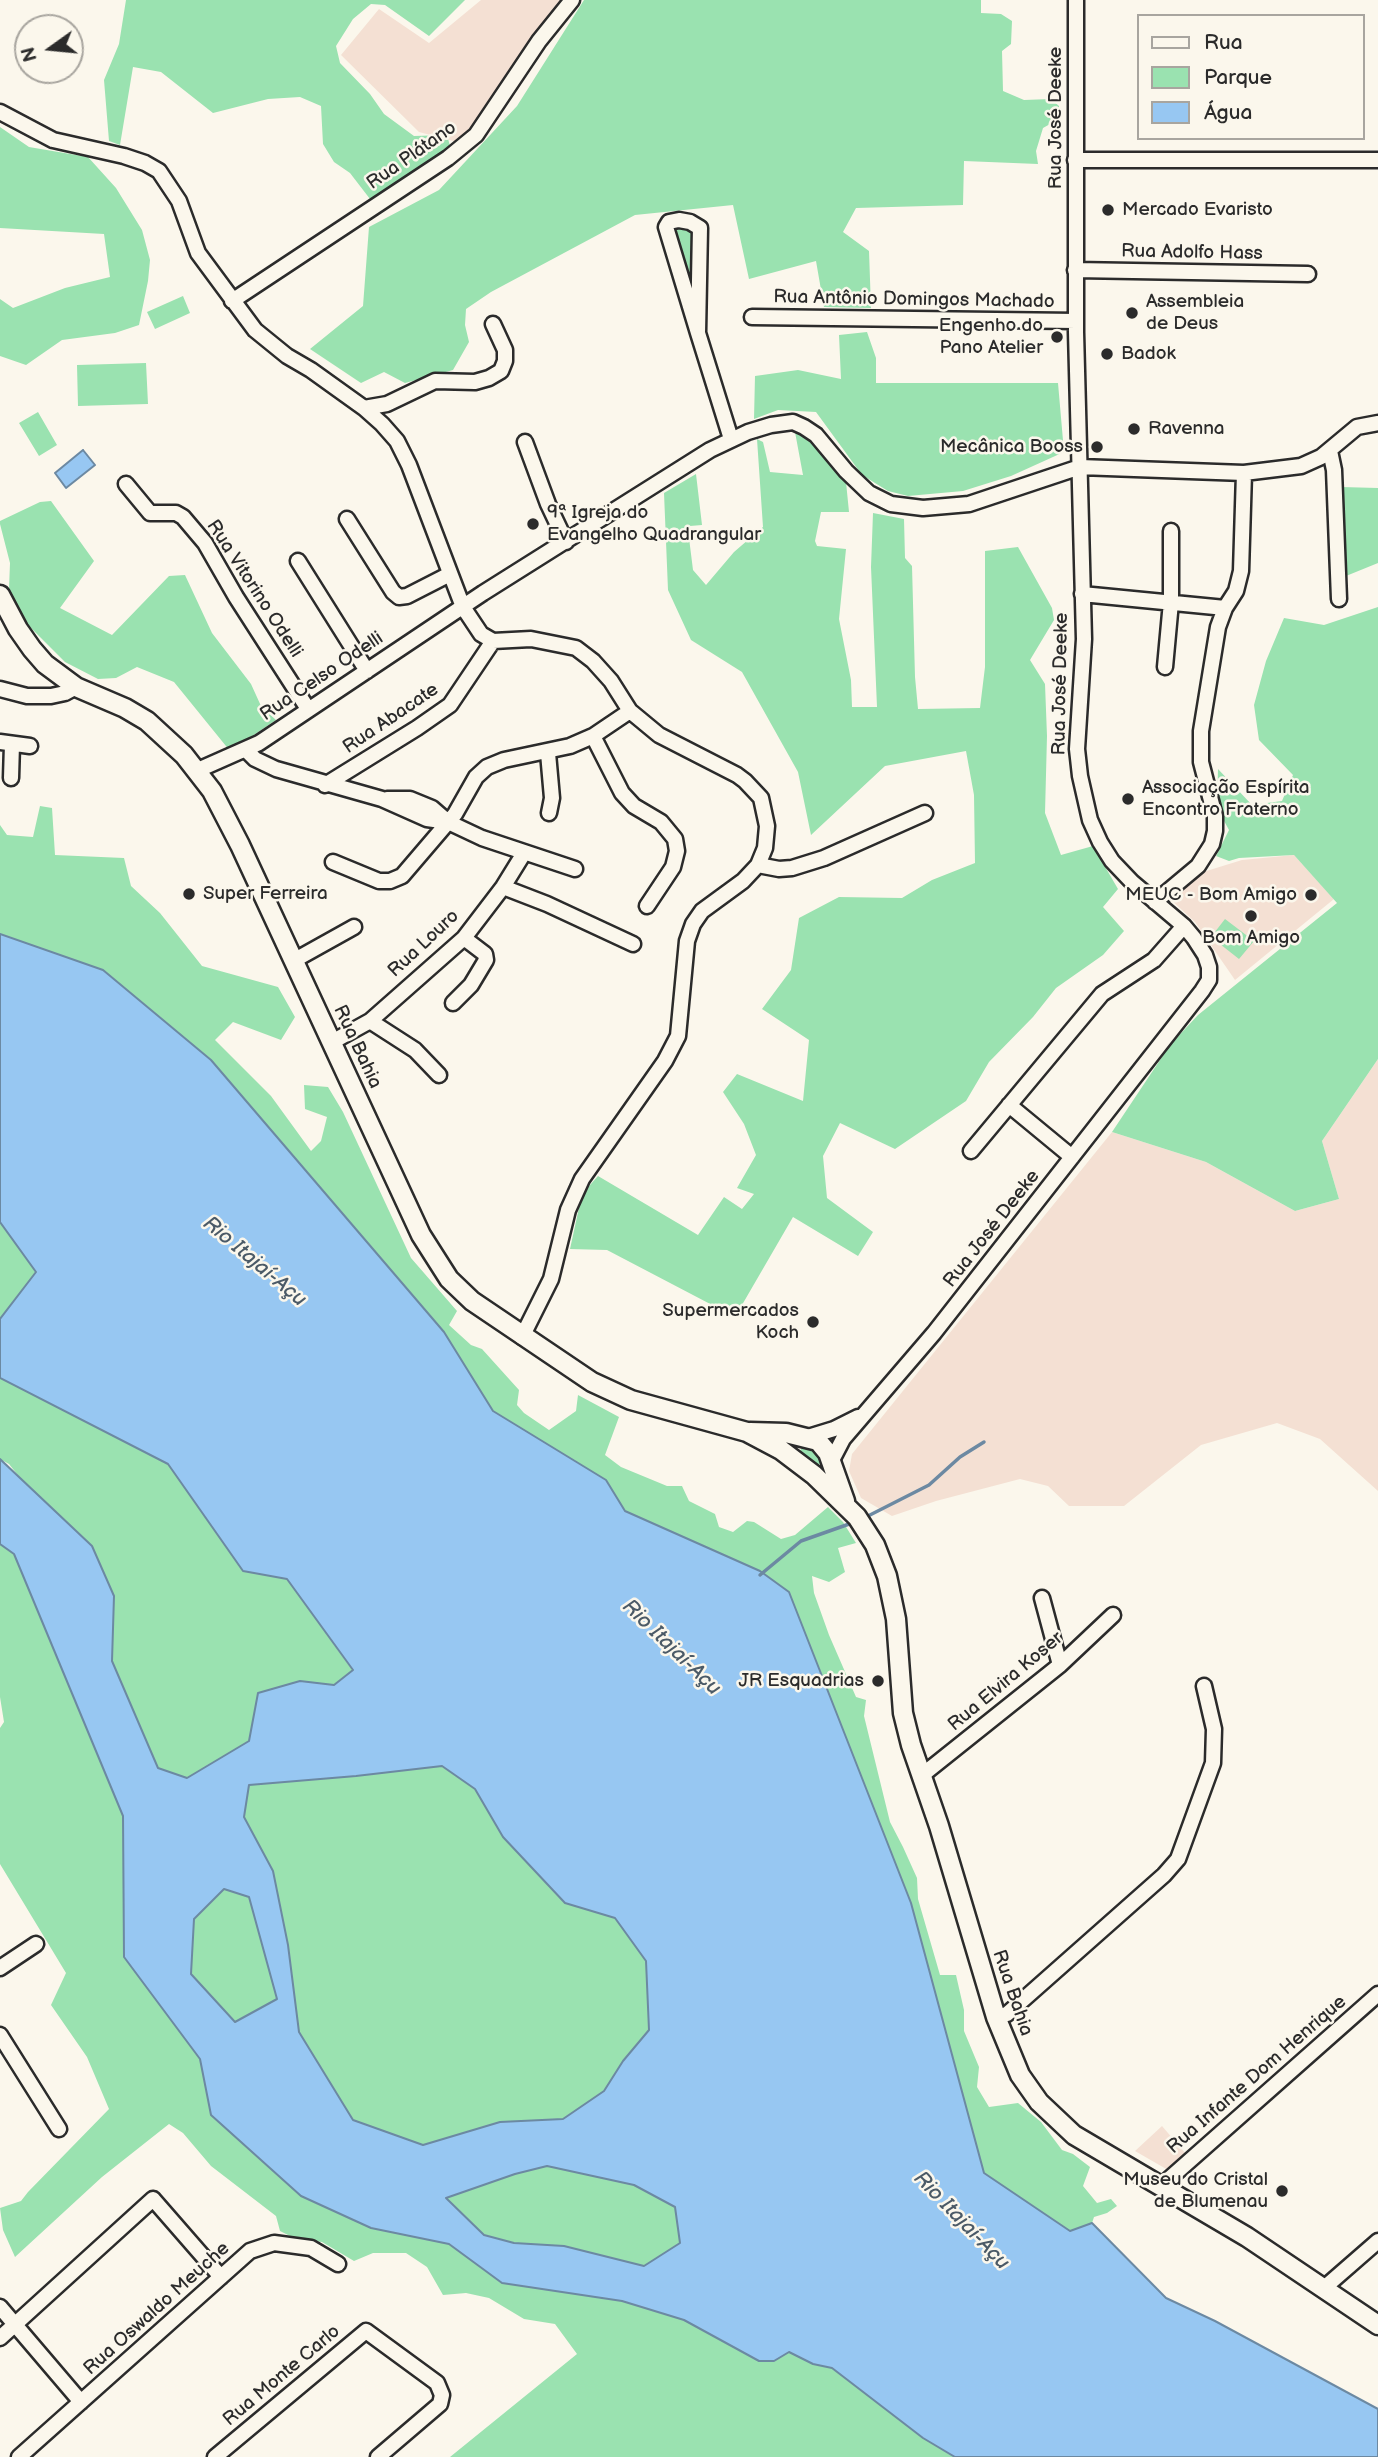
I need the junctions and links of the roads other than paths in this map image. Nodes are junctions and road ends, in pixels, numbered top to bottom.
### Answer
1 (572, 0) edge
2 (1076, 0) edge
3 (0, 111) edge
4 (1075, 160) junction
5 (1378, 160) edge
6 (1075, 270) junction
7 (1308, 274) dead end
8 (232, 301) junction
9 (752, 317) dead end
10 (1076, 321) junction
11 (493, 324) dead end
12 (698, 333) junction
13 (364, 408) junction
14 (1378, 424) edge
15 (731, 439) junction
16 (525, 442) dead end
17 (1330, 451) junction
18 (1080, 467) junction
19 (1244, 473) junction
20 (126, 484) dead end
21 (347, 520) dead end
22 (1171, 531) dead end
23 (566, 542) junction
24 (298, 561) dead end
25 (450, 574) junction
26 (1082, 594) junction
27 (0, 595) edge
28 (1339, 599) dead end
29 (1171, 602) junction
30 (463, 607) junction
31 (1225, 608) junction
32 (493, 641) junction
33 (1165, 667) dead end
34 (367, 671) junction
35 (76, 687) junction
36 (0, 689) edge
37 (308, 709) junction
38 (630, 711) junction
39 (593, 736) junction
40 (6, 743) edge
41 (30, 746) dead end
42 (246, 750) junction
43 (548, 752) junction
44 (198, 770) junction
45 (12, 778) dead end
46 (326, 785) junction
47 (549, 813) dead end
48 (925, 813) dead end
49 (448, 822) junction
50 (524, 853) junction
51 (333, 862) dead end
52 (758, 865) junction
53 (575, 869) dead end
54 (503, 887) junction
55 (1156, 902) junction
56 (647, 906) dead end
57 (1184, 926) junction
58 (354, 927) dead end
59 (464, 938) junction
60 (633, 944) dead end
61 (293, 961) junction
62 (453, 1003) dead end
63 (370, 1021) junction
64 (332, 1042) junction
65 (439, 1075) dead end
66 (1009, 1105) junction
67 (971, 1151) dead end
68 (1072, 1157) junction
69 (522, 1336) junction
70 (865, 1413) junction
71 (747, 1432) junction
72 (808, 1437) junction
73 (792, 1458) junction
74 (831, 1462) junction
75 (814, 1475) junction
76 (852, 1512) junction
77 (1042, 1598) dead end
78 (1113, 1615) dead end
79 (1060, 1665) junction
80 (1204, 1686) dead end
81 (921, 1776) junction
82 (36, 1944) dead end
83 (0, 1968) edge
84 (1378, 1994) edge
85 (996, 2017) junction
86 (0, 2035) edge
87 (59, 2129) dead end
88 (1161, 2186) junction
89 (1378, 2241) edge
90 (338, 2264) dead end
91 (221, 2277) junction
92 (1324, 2288) junction
93 (0, 2307) edge
94 (15, 2324) junction
95 (1378, 2325) edge
96 (0, 2337) edge
97 (81, 2402) junction
98 (19, 2457) edge
99 (215, 2457) edge
100 (379, 2457) edge

1 - 8 street, Rua Plátano
2 - 4 street, Rua José Deeke
3 - 8 street
4 - 5 street
4 - 6 street, Rua José Deeke
6 - 7 street, Rua Adolfo Hass
6 - 10 street, Rua José Deeke
8 - 13 street
9 - 10 street, Rua Antônio Domingos Machado
10 - 18 street, Rua José Deeke
11 - 13 street
12 - 12 street
12 - 15 street
13 - 25 street
14 - 17 street
15 - 18 street, Rua Celso Odelli
15 - 23 street, Rua Celso Odelli
16 - 23 street
17 - 19 street
17 - 28 street
18 - 19 street
18 - 26 street, Rua José Deeke
19 - 31 street
20 - 37 street, Rua Vitorino Odelli
21 - 25 street
22 - 29 street
23 - 30 street, Rua Celso Odelli
24 - 34 street
25 - 30 street
26 - 29 street
26 - 55 street, Rua José Deeke
27 - 35 main road, Rua Bahia
29 - 31 street
29 - 33 street
30 - 32 street
30 - 34 street, Rua Celso Odelli
31 - 55 street
32 - 38 street
32 - 46 street, Rua Abacate
34 - 37 street, Rua Celso Odelli
35 - 36 street
35 - 44 main road, Rua Bahia
37 - 42 street, Rua Celso Odelli
38 - 39 street
38 - 52 street
39 - 43 street
39 - 56 street
40 - 41 street
40 - 45 street
42 - 44 street, Rua Celso Odelli
42 - 46 street
43 - 47 street
43 - 49 street
44 - 61 main road, Rua Bahia
46 - 49 street
48 - 52 street
49 - 50 street
49 - 51 street
50 - 53 street
50 - 54 street, Rua Louro
52 - 69 street
54 - 59 street, Rua Louro
54 - 60 street
55 - 57 street, Rua José Deeke
57 - 66 street
57 - 68 street, Rua José Deeke
58 - 61 street
59 - 62 street
59 - 63 street, Rua Louro
61 - 64 main road, Rua Bahia
63 - 64 street, Rua Louro
63 - 65 street
64 - 69 main road, Rua Bahia
66 - 67 street
66 - 68 street
68 - 70 street, Rua José Deeke
69 - 71 main road, Rua Bahia
70 - 72 street, Rua José Deeke
70 - 74 street, Rua José Deeke
71 - 72 main road, Rua Bahia
71 - 73 main road, Rua Bahia
72 - 73 main road
72 - 74 main road, Rua Bahia
73 - 75 main road, Rua Bahia
74 - 75 main road
74 - 76 main road, Rua Bahia
75 - 76 main road, Rua Bahia
76 - 81 main road, Rua Bahia
77 - 79 street
78 - 79 street, Rua Elvira Koser
79 - 81 street, Rua Elvira Koser
80 - 85 street
81 - 85 main road, Rua Bahia
82 - 83 street
84 - 88 street, Rua Infante Dom Henrique
85 - 88 main road, Rua Bahia
86 - 87 street
88 - 92 main road, Rua Bahia
89 - 92 street
90 - 91 street, Rua Oswaldo Meuche
91 - 94 street
91 - 97 street, Rua Oswaldo Meuche
92 - 95 main road, Rua Bahia
93 - 94 street
94 - 96 street
94 - 97 street
97 - 98 street, Rua Oswaldo Meuche
99 - 100 street, Rua Monte Carlo

